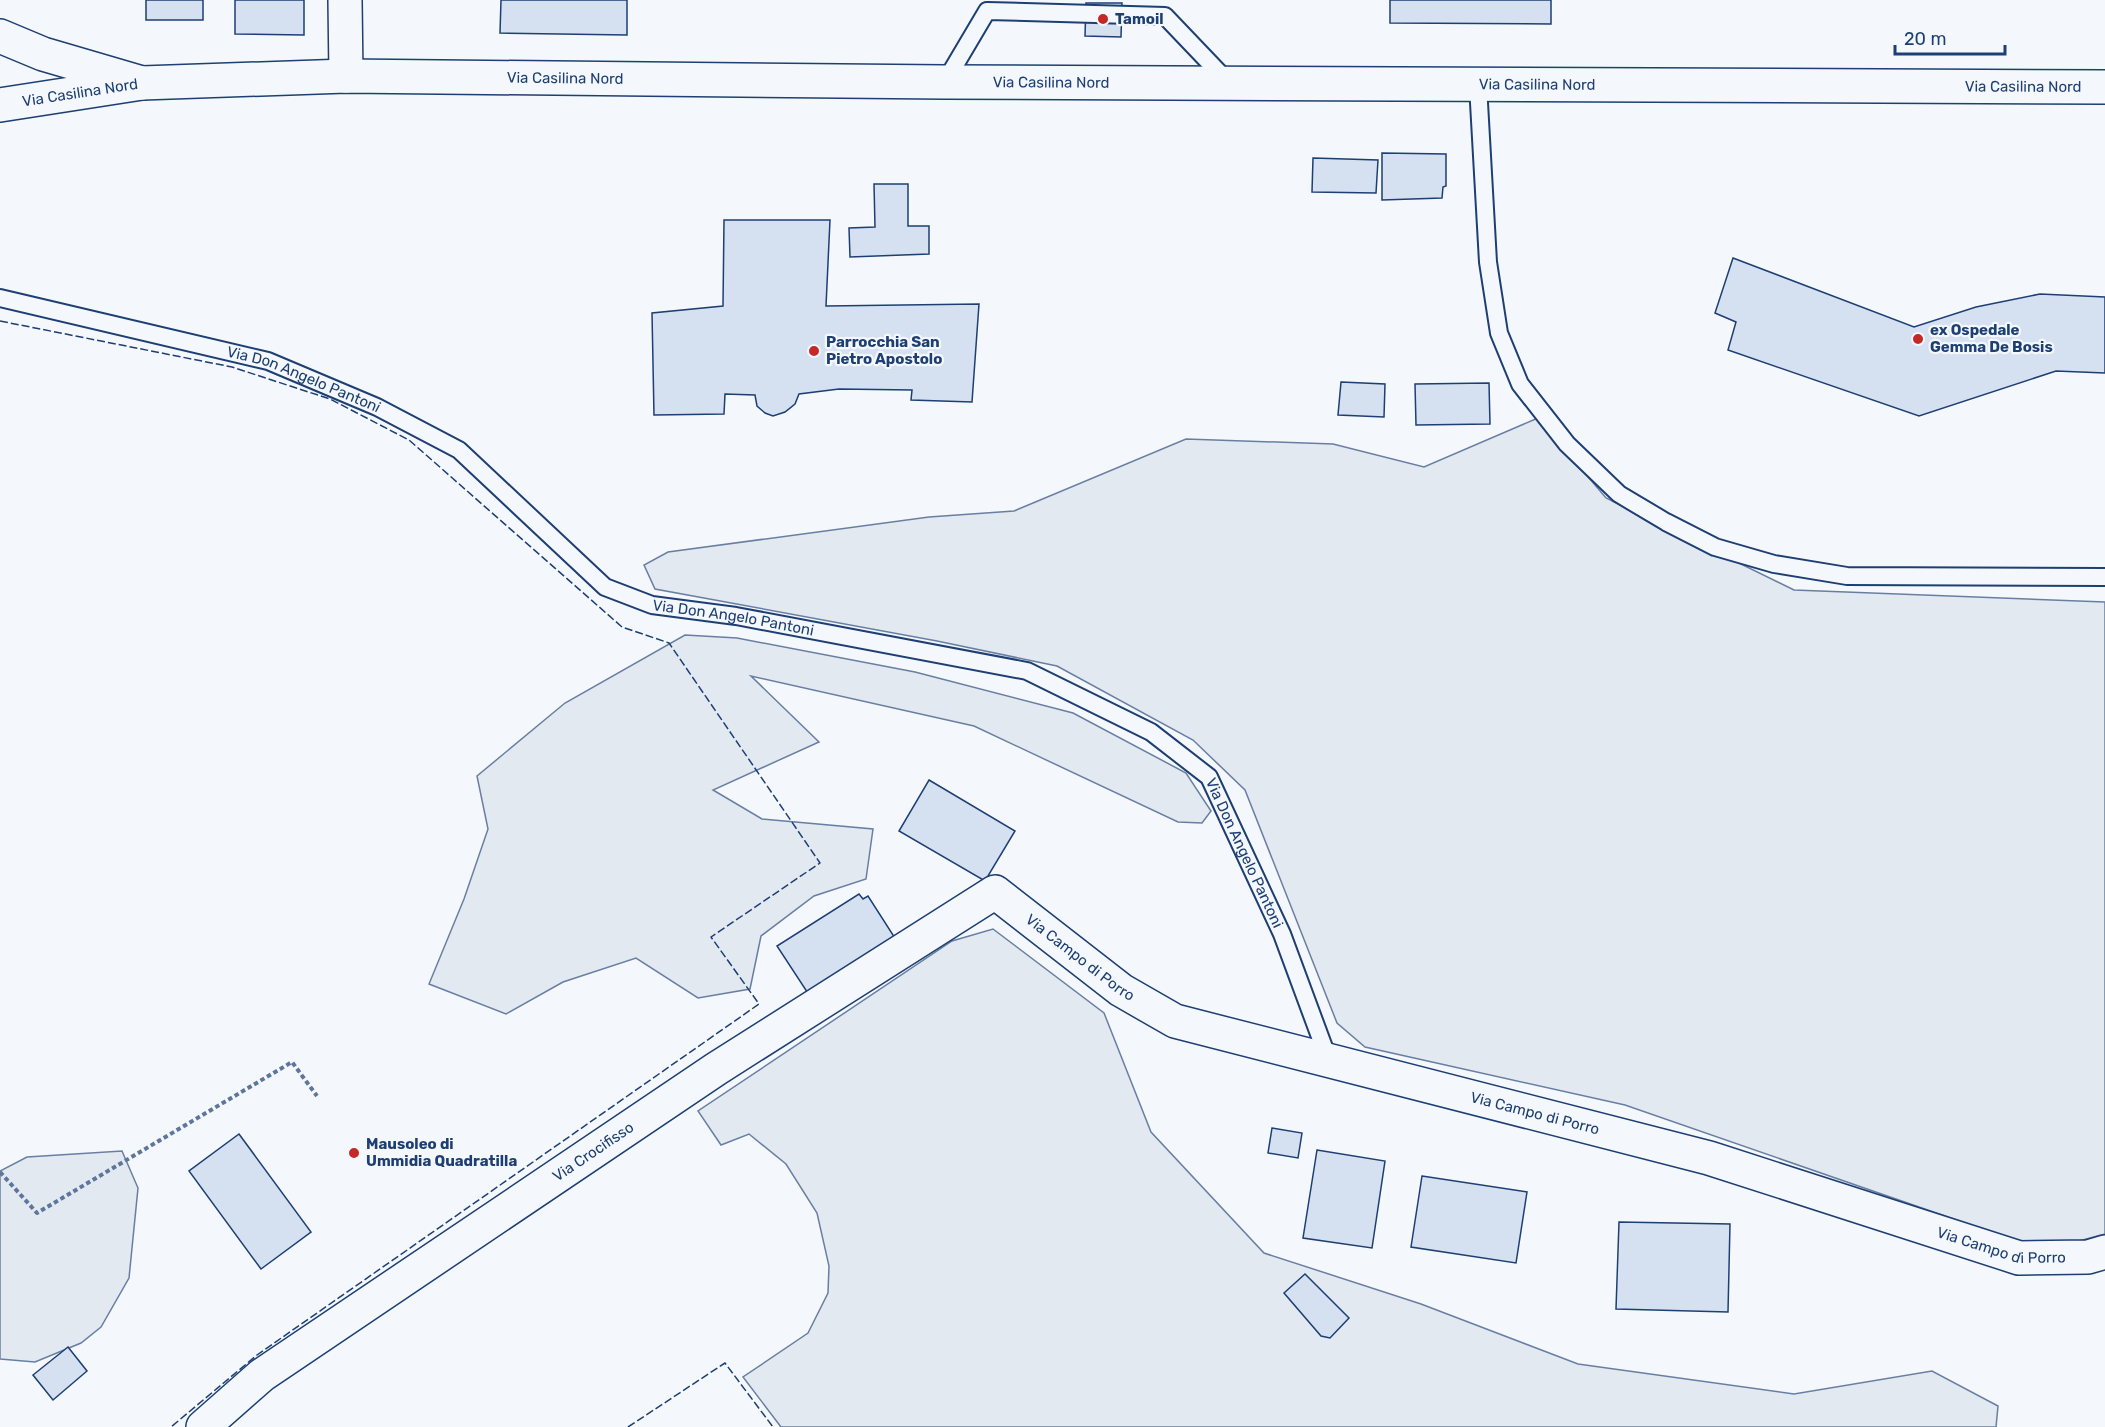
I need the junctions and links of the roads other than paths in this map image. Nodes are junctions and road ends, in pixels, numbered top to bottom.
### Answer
1 (345, 0) edge
2 (0, 36) edge
3 (346, 76) junction
4 (945, 82) junction
5 (1228, 82) junction
6 (142, 83) junction
7 (1478, 85) junction
8 (2105, 87) edge
9 (0, 105) edge
10 (0, 298) edge
11 (2105, 577) edge
12 (995, 892) joint
13 (1329, 1062) junction
14 (2105, 1252) edge
15 (203, 1427) edge

1 - 3 street
2 - 6 street
3 - 4 street, Via Casilina Nord
3 - 6 street, Via Casilina Nord
4 - 5 street, Via Casilina Nord
4 - 5 lane
5 - 7 street, Via Casilina Nord
6 - 9 street, Via Casilina Nord
7 - 8 street, Via Casilina Nord
7 - 11 lane
10 - 13 lane, Via Don Angelo Pantoni
12 - 13 street, Via Campo di Porro
12 - 15 street, Via Crocifisso
13 - 14 street, Via Campo di Porro

